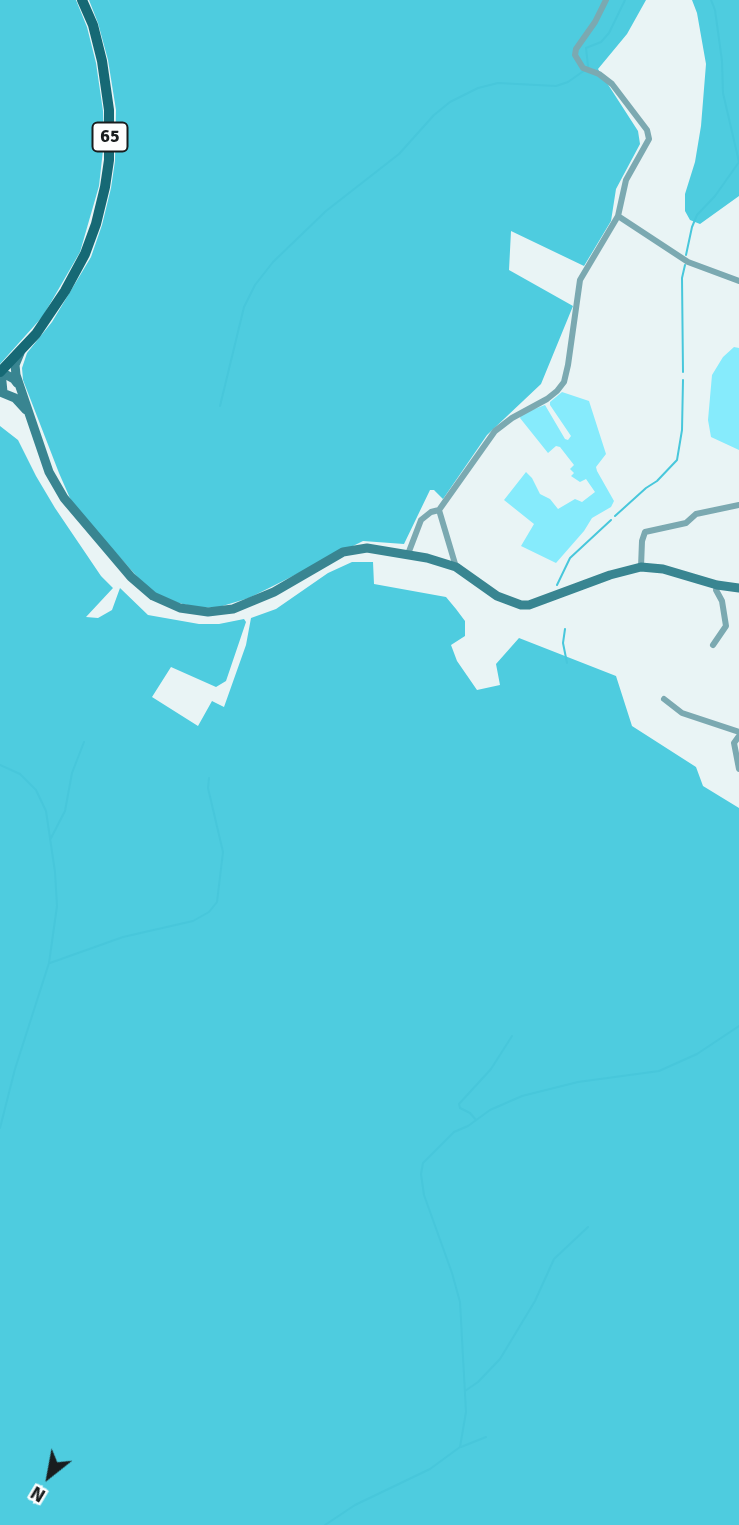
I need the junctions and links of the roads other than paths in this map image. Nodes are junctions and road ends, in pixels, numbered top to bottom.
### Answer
1 (82, 0) edge
2 (606, 0) edge
3 (618, 216) junction
4 (739, 281) edge
5 (23, 349) junction
6 (0, 372) edge
7 (20, 387) junction
8 (1, 392) edge
9 (29, 414) junction
10 (739, 505) edge
11 (439, 510) junction
12 (408, 554) junction
13 (456, 567) junction
14 (641, 568) junction
15 (717, 585) junction
16 (739, 588) edge
17 (713, 645) dead end
18 (664, 699) dead end
19 (739, 734) edge
20 (739, 769) edge

1 - 5 main road, 65
2 - 3 street
3 - 4 street
3 - 11 street
5 - 6 main road, 65
5 - 7 street
6 - 7 street
6 - 8 street
7 - 9 street
8 - 9 street
9 - 12 street
10 - 14 street
11 - 12 street
11 - 13 street
12 - 13 street
13 - 14 street
14 - 15 street
15 - 16 street
15 - 17 street
18 - 19 street
19 - 20 street

